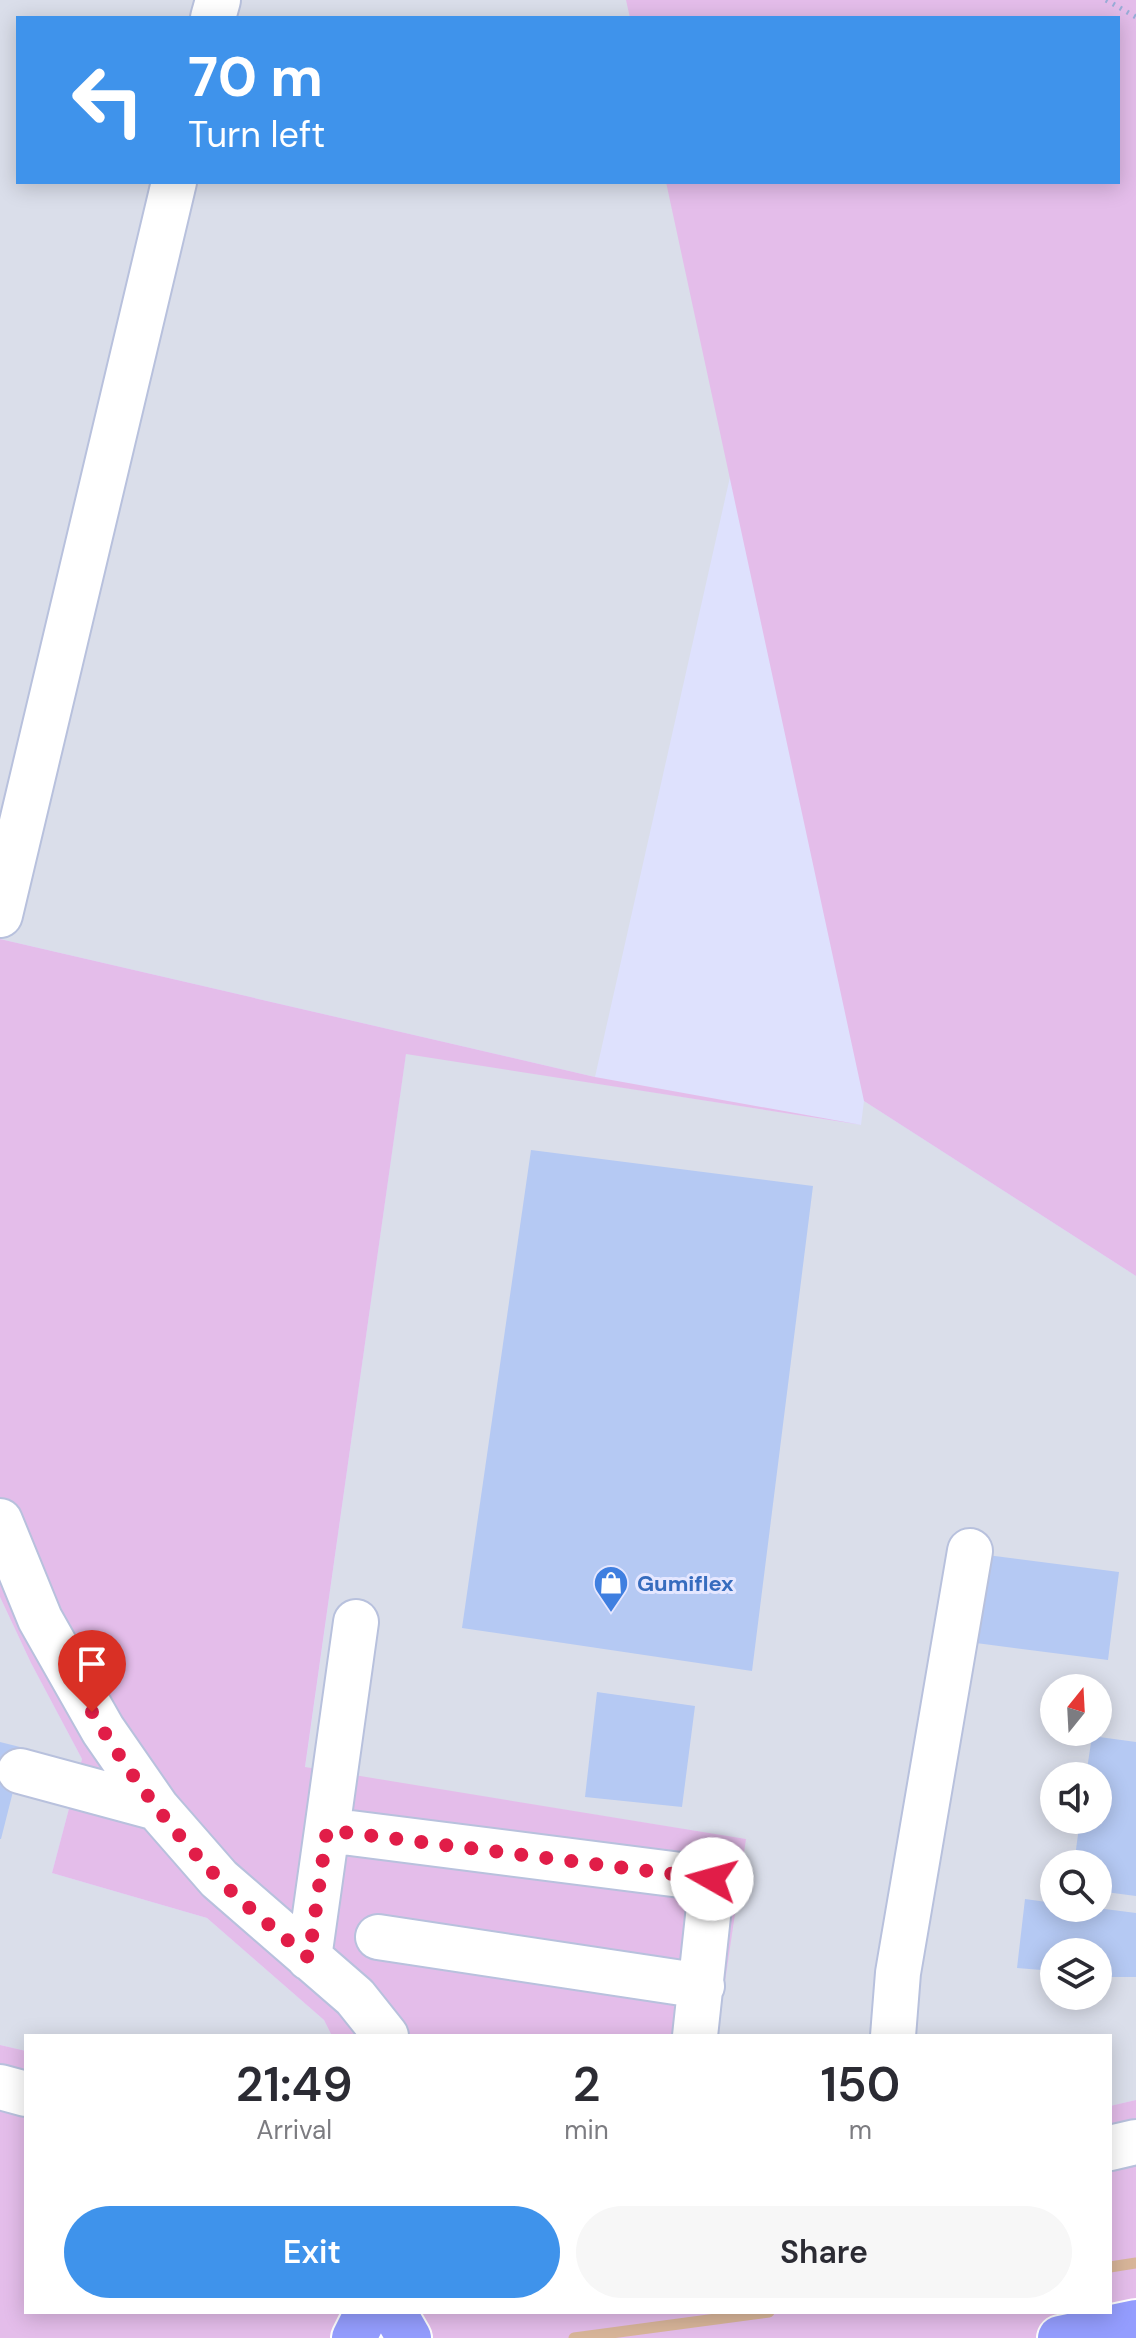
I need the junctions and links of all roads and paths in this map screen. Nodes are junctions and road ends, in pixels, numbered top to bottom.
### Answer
1 (1106, 0) edge
2 (1136, 17) edge
3 (174, 184) edge
4 (0, 915) edge
5 (0, 1521) edge
6 (970, 1551) dead end
7 (356, 1622) dead end
8 (20, 1771) dead end
9 (157, 1808) junction
10 (327, 1830) junction
11 (378, 1937) dead end
12 (309, 1958) junction
13 (702, 1986) junction
14 (384, 2034) edge
15 (695, 2034) edge
16 (893, 2034) edge
17 (0, 2087) edge
18 (24, 2093) edge
19 (1136, 2142) edge
20 (1112, 2148) edge
21 (366, 2314) edge
22 (395, 2314) edge
23 (1136, 2322) edge
24 (354, 2338) edge
25 (409, 2338) edge
26 (1060, 2338) edge

1 - 2 path
3 - 4 street
5 - 9 street
6 - 16 street
7 - 10 street
8 - 9 street
9 - 12 street
10 - 12 street
10 - 13 street
11 - 13 street
12 - 14 street
13 - 15 street
17 - 18 street
19 - 20 street
21 - 24 main road
22 - 25 main road
23 - 26 main road

